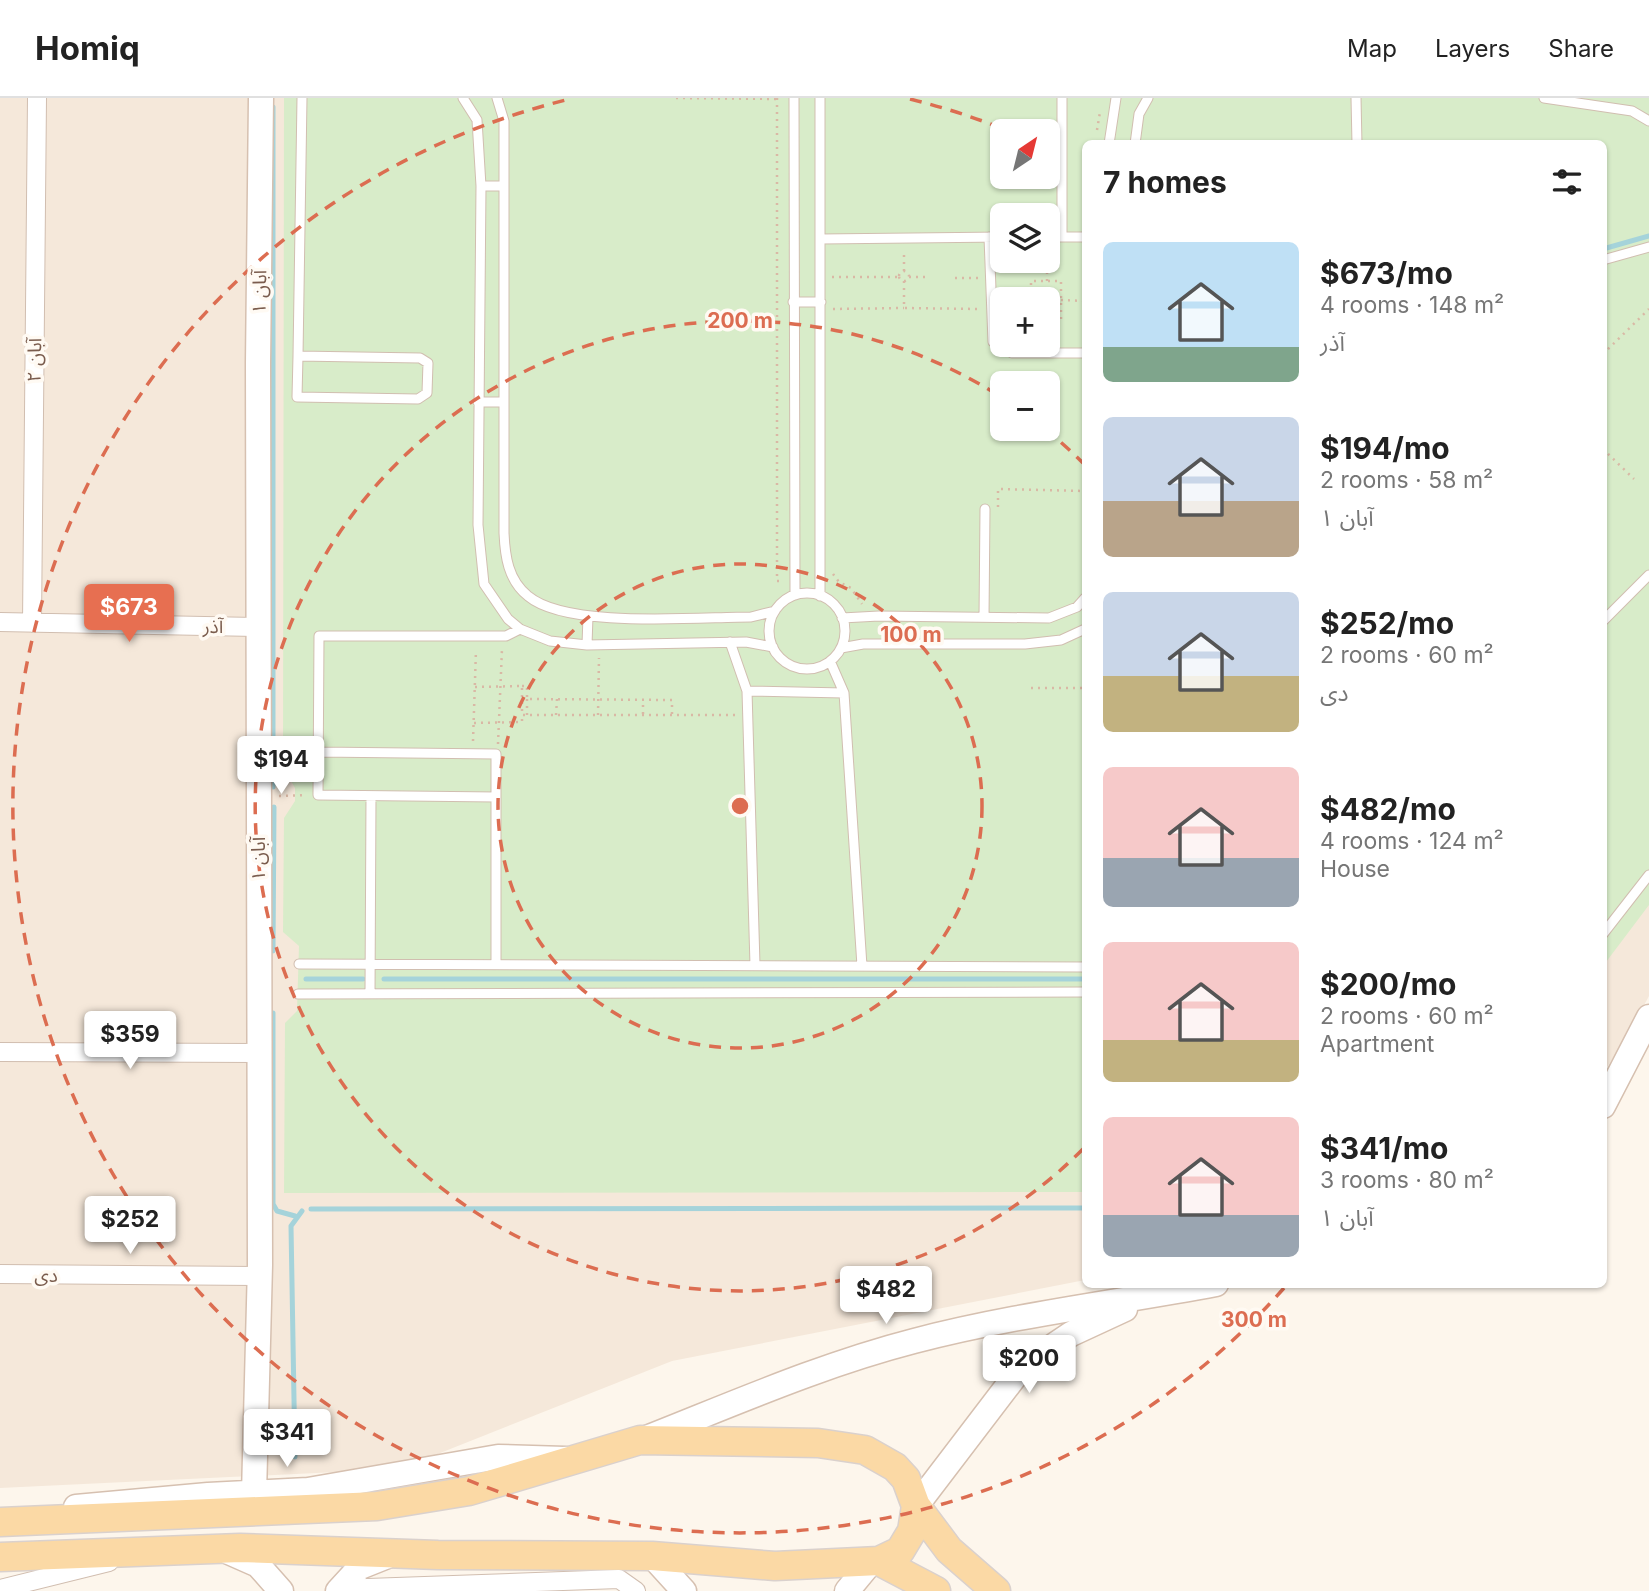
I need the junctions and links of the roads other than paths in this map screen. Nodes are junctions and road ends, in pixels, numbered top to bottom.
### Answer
1 (37, 98) edge
2 (261, 98) edge
3 (302, 98) edge
4 (463, 98) edge
5 (497, 98) edge
6 (794, 98) edge
7 (820, 98) edge
8 (1062, 98) edge
9 (1116, 98) edge
10 (1148, 98) edge
11 (1356, 98) edge
12 (1544, 98) edge
13 (1649, 121) edge
14 (1110, 140) edge
15 (1136, 140) edge
16 (1357, 140) edge
17 (481, 186) junction
18 (504, 186) junction
19 (1062, 236) joint
20 (989, 237) joint
21 (1082, 237) edge
22 (821, 239) junction
23 (1649, 247) edge
24 (1607, 259) edge
25 (821, 302) junction
26 (793, 303) junction
27 (1082, 354) edge
28 (298, 356) junction
29 (478, 402) junction
30 (504, 402) junction
31 (985, 509) road end
32 (1649, 575) edge
33 (795, 595) junction
34 (820, 596) junction
35 (1082, 601) edge
36 (775, 611) junction
37 (588, 616) junction
38 (984, 617) junction
39 (1607, 617) edge
40 (842, 618) junction
41 (0, 622) edge
42 (32, 623) junction
43 (258, 627) junction
44 (520, 629) junction
45 (1082, 630) edge
46 (730, 642) junction
47 (587, 645) junction
48 (773, 647) junction
49 (841, 648) junction
50 (830, 661) junction
51 (747, 691) junction
52 (844, 693) junction
53 (319, 752) junction
54 (371, 796) junction
55 (496, 797) junction
56 (1649, 875) edge
57 (1607, 929) edge
58 (299, 964) dead end
59 (370, 964) junction
60 (496, 964) junction
61 (755, 965) junction
62 (862, 965) junction
63 (1082, 967) edge
64 (1082, 992) edge
65 (370, 993) junction
66 (298, 994) dead end
67 (1649, 1017) edge
68 (0, 1052) edge
69 (260, 1053) junction
70 (1607, 1094) edge
71 (0, 1274) edge
72 (260, 1276) junction
73 (1196, 1288) edge
74 (1155, 1296) junction
75 (640, 1440) junction
76 (576, 1459) junction
77 (254, 1494) junction
78 (916, 1506) junction
79 (0, 1520) edge
80 (220, 1548) junction
81 (152, 1550) junction
82 (394, 1553) junction
83 (652, 1556) junction
84 (0, 1557) edge
85 (875, 1561) junction
86 (0, 1589) edge
87 (338, 1590) edge
88 (281, 1591) edge
89 (636, 1591) edge
90 (684, 1591) edge
91 (846, 1591) edge
92 (936, 1591) edge
93 (996, 1591) edge

1 - 42 street, آبان ۲
2 - 43 street, آبان ۱
3 - 28 lane
4 - 17 lane
5 - 18 lane
6 - 26 lane
7 - 22 lane
8 - 19 lane
9 - 14 lane
10 - 15 lane
11 - 16 lane
12 - 13 lane
17 - 18 lane
17 - 29 lane
18 - 30 lane
19 - 21 lane
20 - 22 lane
20 - 27 lane
22 - 25 lane
23 - 24 lane
25 - 26 lane
25 - 34 lane
26 - 33 lane
28 - 28 lane
29 - 30 lane
29 - 44 lane
30 - 37 lane
31 - 38 lane
32 - 39 lane
33 - 34 lane
33 - 36 lane
34 - 40 lane
35 - 38 lane
36 - 37 lane
36 - 48 lane
37 - 47 lane
38 - 40 lane
40 - 49 lane
41 - 42 street, آذر
42 - 43 street, آذر
43 - 69 street, آبان ۱
44 - 47 lane
44 - 53 lane
45 - 49 lane
46 - 47 lane
46 - 48 lane
46 - 51 lane
48 - 50 lane
49 - 50 lane
50 - 52 lane
51 - 52 lane
51 - 61 lane
52 - 62 lane
53 - 54 lane
53 - 55 lane
54 - 55 lane
54 - 59 lane
55 - 60 lane
56 - 57 lane
58 - 59 lane
59 - 60 lane
59 - 65 lane
60 - 61 lane
61 - 62 lane
62 - 63 lane
64 - 65 lane
65 - 66 lane
67 - 70 street
68 - 69 street
69 - 72 street, آبان ۱
71 - 72 street, دی
72 - 77 street, آبان ۱
73 - 74 street
74 - 75 street
74 - 78 street
75 - 76 main road
75 - 78 main road
76 - 77 street
76 - 79 main road
77 - 79 street
78 - 85 main road
78 - 93 main road
80 - 81 main road
80 - 82 main road
80 - 88 street
81 - 84 main road
81 - 86 street
82 - 83 main road
82 - 87 street
83 - 85 main road
83 - 90 street
85 - 91 street
85 - 92 main road
87 - 89 street

